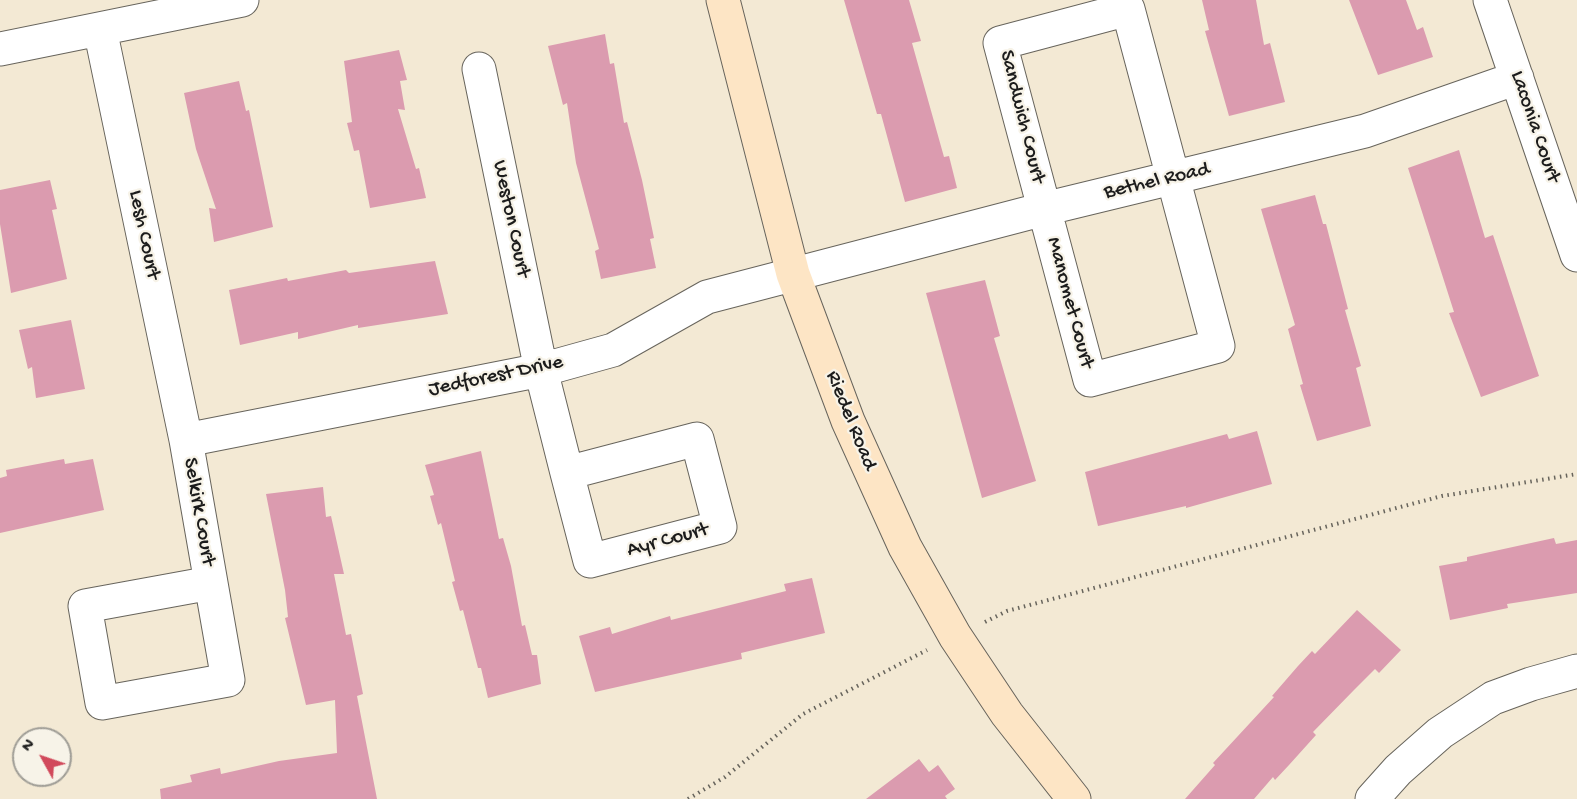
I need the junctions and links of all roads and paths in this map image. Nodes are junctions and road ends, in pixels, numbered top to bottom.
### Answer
1 (242, 0) edge
2 (723, 0) edge
3 (1490, 0) edge
4 (195, 5) edge
5 (100, 29) junction
6 (0, 49) edge
7 (479, 69) dead end
8 (1516, 78) junction
9 (1173, 179) junction
10 (1044, 209) junction
11 (1577, 255) edge
12 (793, 274) junction
13 (541, 370) junction
14 (186, 440) junction
15 (567, 473) junction
16 (1577, 474) edge
17 (211, 583) junction
18 (955, 636) junction
19 (1577, 671) edge
20 (688, 799) edge
21 (1074, 799) edge
22 (1372, 799) edge

1 - 4 street
2 - 12 street, Riedel Road
3 - 8 street, Laconia Court
4 - 5 street
5 - 6 street
5 - 14 street, Lesh Court
7 - 13 street, Weston Court
8 - 9 street, Bethel Road
8 - 11 street, Laconia Court
9 - 10 street, Bethel Road
9 - 10 street, Sandwich Court
9 - 10 street, Manomet Court
10 - 12 street, Bethel Road
12 - 13 street, Jedforest Drive
12 - 18 street, Riedel Road
13 - 14 street, Jedforest Drive
13 - 15 street, Ayr Court
14 - 17 street, Selkirk Court
15 - 15 street, Ayr Court
16 - 18 path
17 - 17 street, Selkirk Court
18 - 20 path
18 - 21 street, Riedel Road
19 - 22 street

